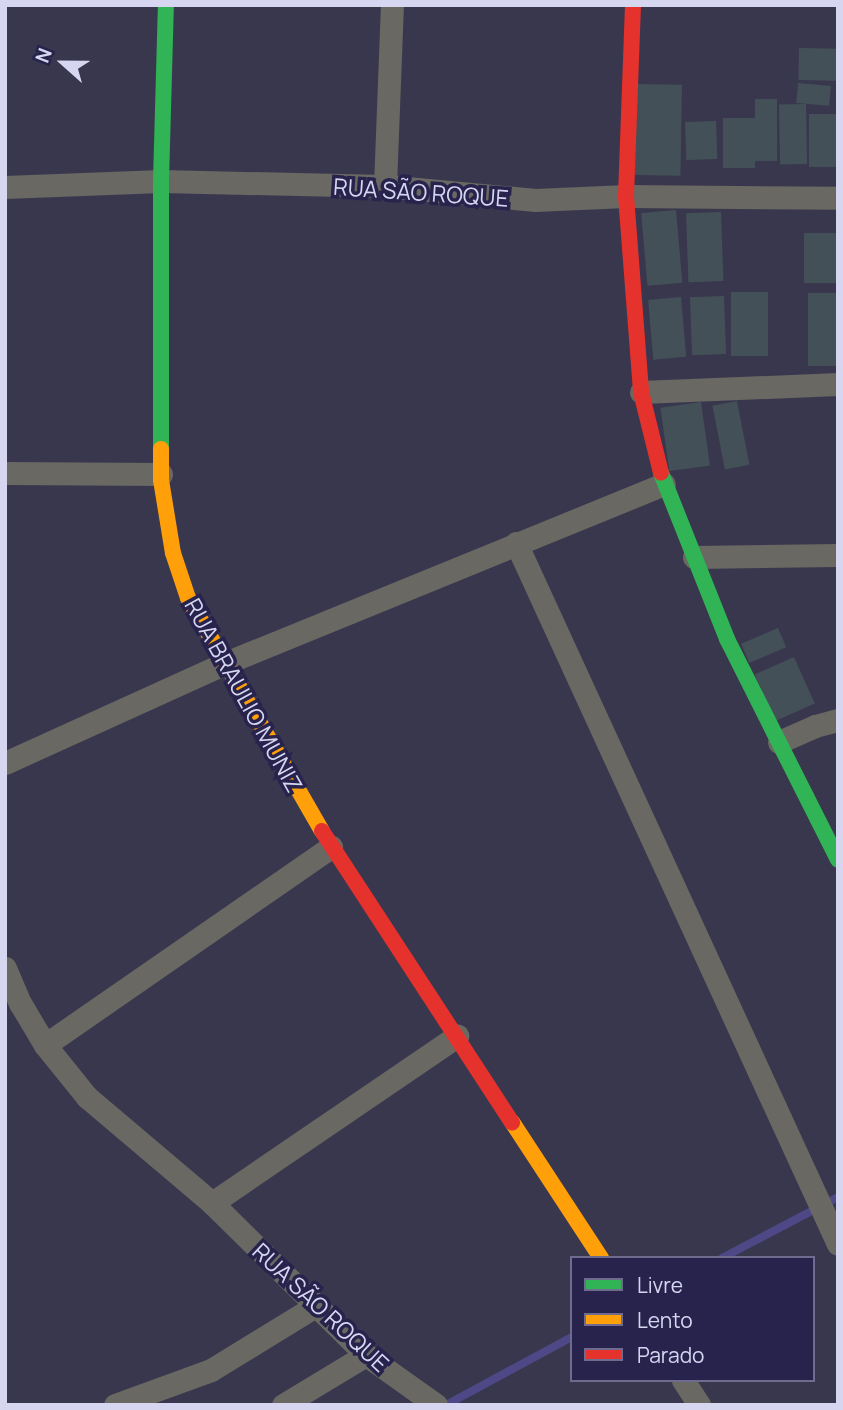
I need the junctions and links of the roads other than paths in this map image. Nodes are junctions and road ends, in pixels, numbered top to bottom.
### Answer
1 (166, 5) edge
2 (392, 5) edge
3 (633, 5) edge
4 (160, 181) junction
5 (385, 186) junction
6 (5, 187) edge
7 (626, 196) junction
8 (838, 198) edge
9 (838, 384) edge
10 (641, 392) junction
11 (5, 473) edge
12 (161, 474) junction
13 (664, 484) junction
14 (516, 543) junction
15 (838, 555) edge
16 (694, 557) junction
17 (223, 664) junction
18 (838, 720) edge
19 (779, 743) junction
20 (5, 763) edge
21 (331, 847) junction
22 (838, 860) edge
23 (5, 968) edge
24 (457, 1036) junction
25 (45, 1045) junction
26 (212, 1203) junction
27 (838, 1244) edge
28 (600, 1256) edge
29 (314, 1307) junction
30 (366, 1354) junction
31 (684, 1382) edge
32 (115, 1405) edge
33 (283, 1405) edge
34 (436, 1405) edge
35 (699, 1405) edge

1 - 4 street, RUA BRAULIO MUNIZ
2 - 5 street
3 - 7 street
4 - 5 street, RUA SÃO ROQUE
4 - 6 street, RUA SÃO ROQUE
4 - 12 street, RUA BRAULIO MUNIZ
5 - 7 street, RUA SÃO ROQUE
7 - 8 street, RUA SÃO ROQUE
7 - 10 street
9 - 10 street
10 - 13 street
11 - 12 street
12 - 17 street, RUA BRAULIO MUNIZ
13 - 14 street
13 - 16 street
14 - 17 street
14 - 27 street
15 - 16 street
16 - 19 street
17 - 20 street
17 - 21 street, RUA BRAULIO MUNIZ
18 - 19 street
19 - 22 street
21 - 24 street, RUA BRAULIO MUNIZ
21 - 25 street
23 - 25 street, RUA SÃO ROQUE
24 - 26 street
24 - 28 street, RUA BRAULIO MUNIZ
25 - 26 street, RUA SÃO ROQUE
26 - 29 street, RUA SÃO ROQUE
29 - 30 street, RUA SÃO ROQUE
29 - 32 street
30 - 33 street
30 - 34 street, RUA SÃO ROQUE
31 - 35 street

